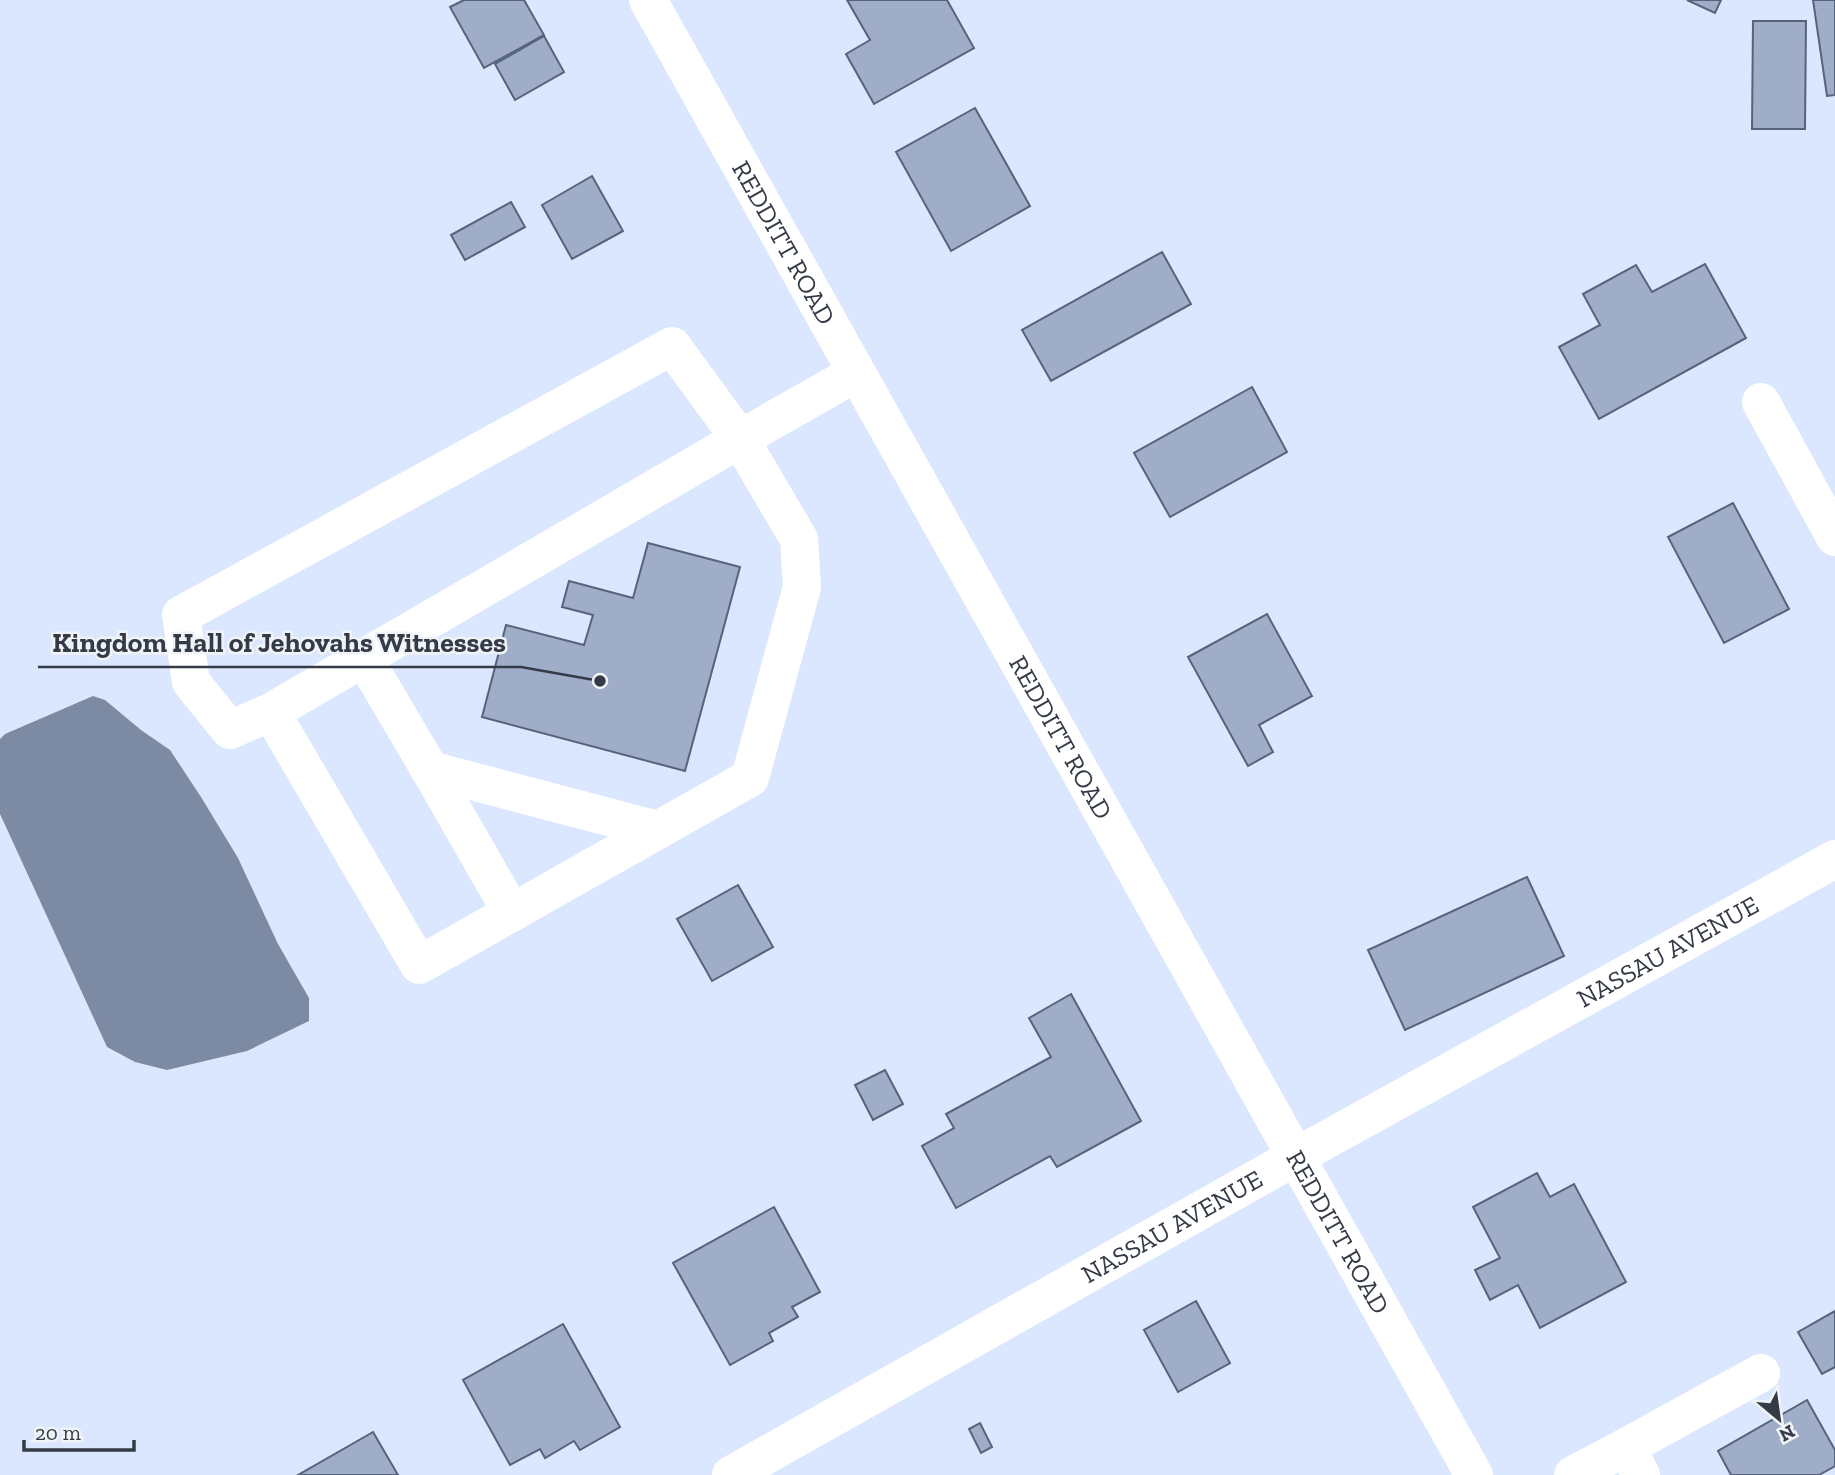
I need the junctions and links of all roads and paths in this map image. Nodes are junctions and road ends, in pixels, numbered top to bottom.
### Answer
1 (648, 0) edge
2 (856, 373) junction
3 (1761, 402) dead end
4 (740, 439) junction
5 (1835, 537) edge
6 (364, 658) junction
7 (271, 712) junction
8 (430, 771) junction
9 (658, 830) junction
10 (1835, 859) edge
11 (512, 913) junction
12 (1295, 1157) junction
13 (1761, 1373) dead end
14 (1634, 1461) edge
15 (731, 1475) edge
16 (1475, 1475) edge
17 (1573, 1475) edge

1 - 2 street, REDDITT ROAD
2 - 4 street
2 - 12 street, REDDITT ROAD
3 - 5 street
4 - 6 street
4 - 7 street
4 - 9 street
6 - 7 street
6 - 8 street
7 - 11 street
8 - 9 street
8 - 11 street
9 - 11 street
10 - 12 street, NASSAU AVENUE
12 - 15 street, NASSAU AVENUE
12 - 16 street, REDDITT ROAD
13 - 14 street
14 - 17 street

